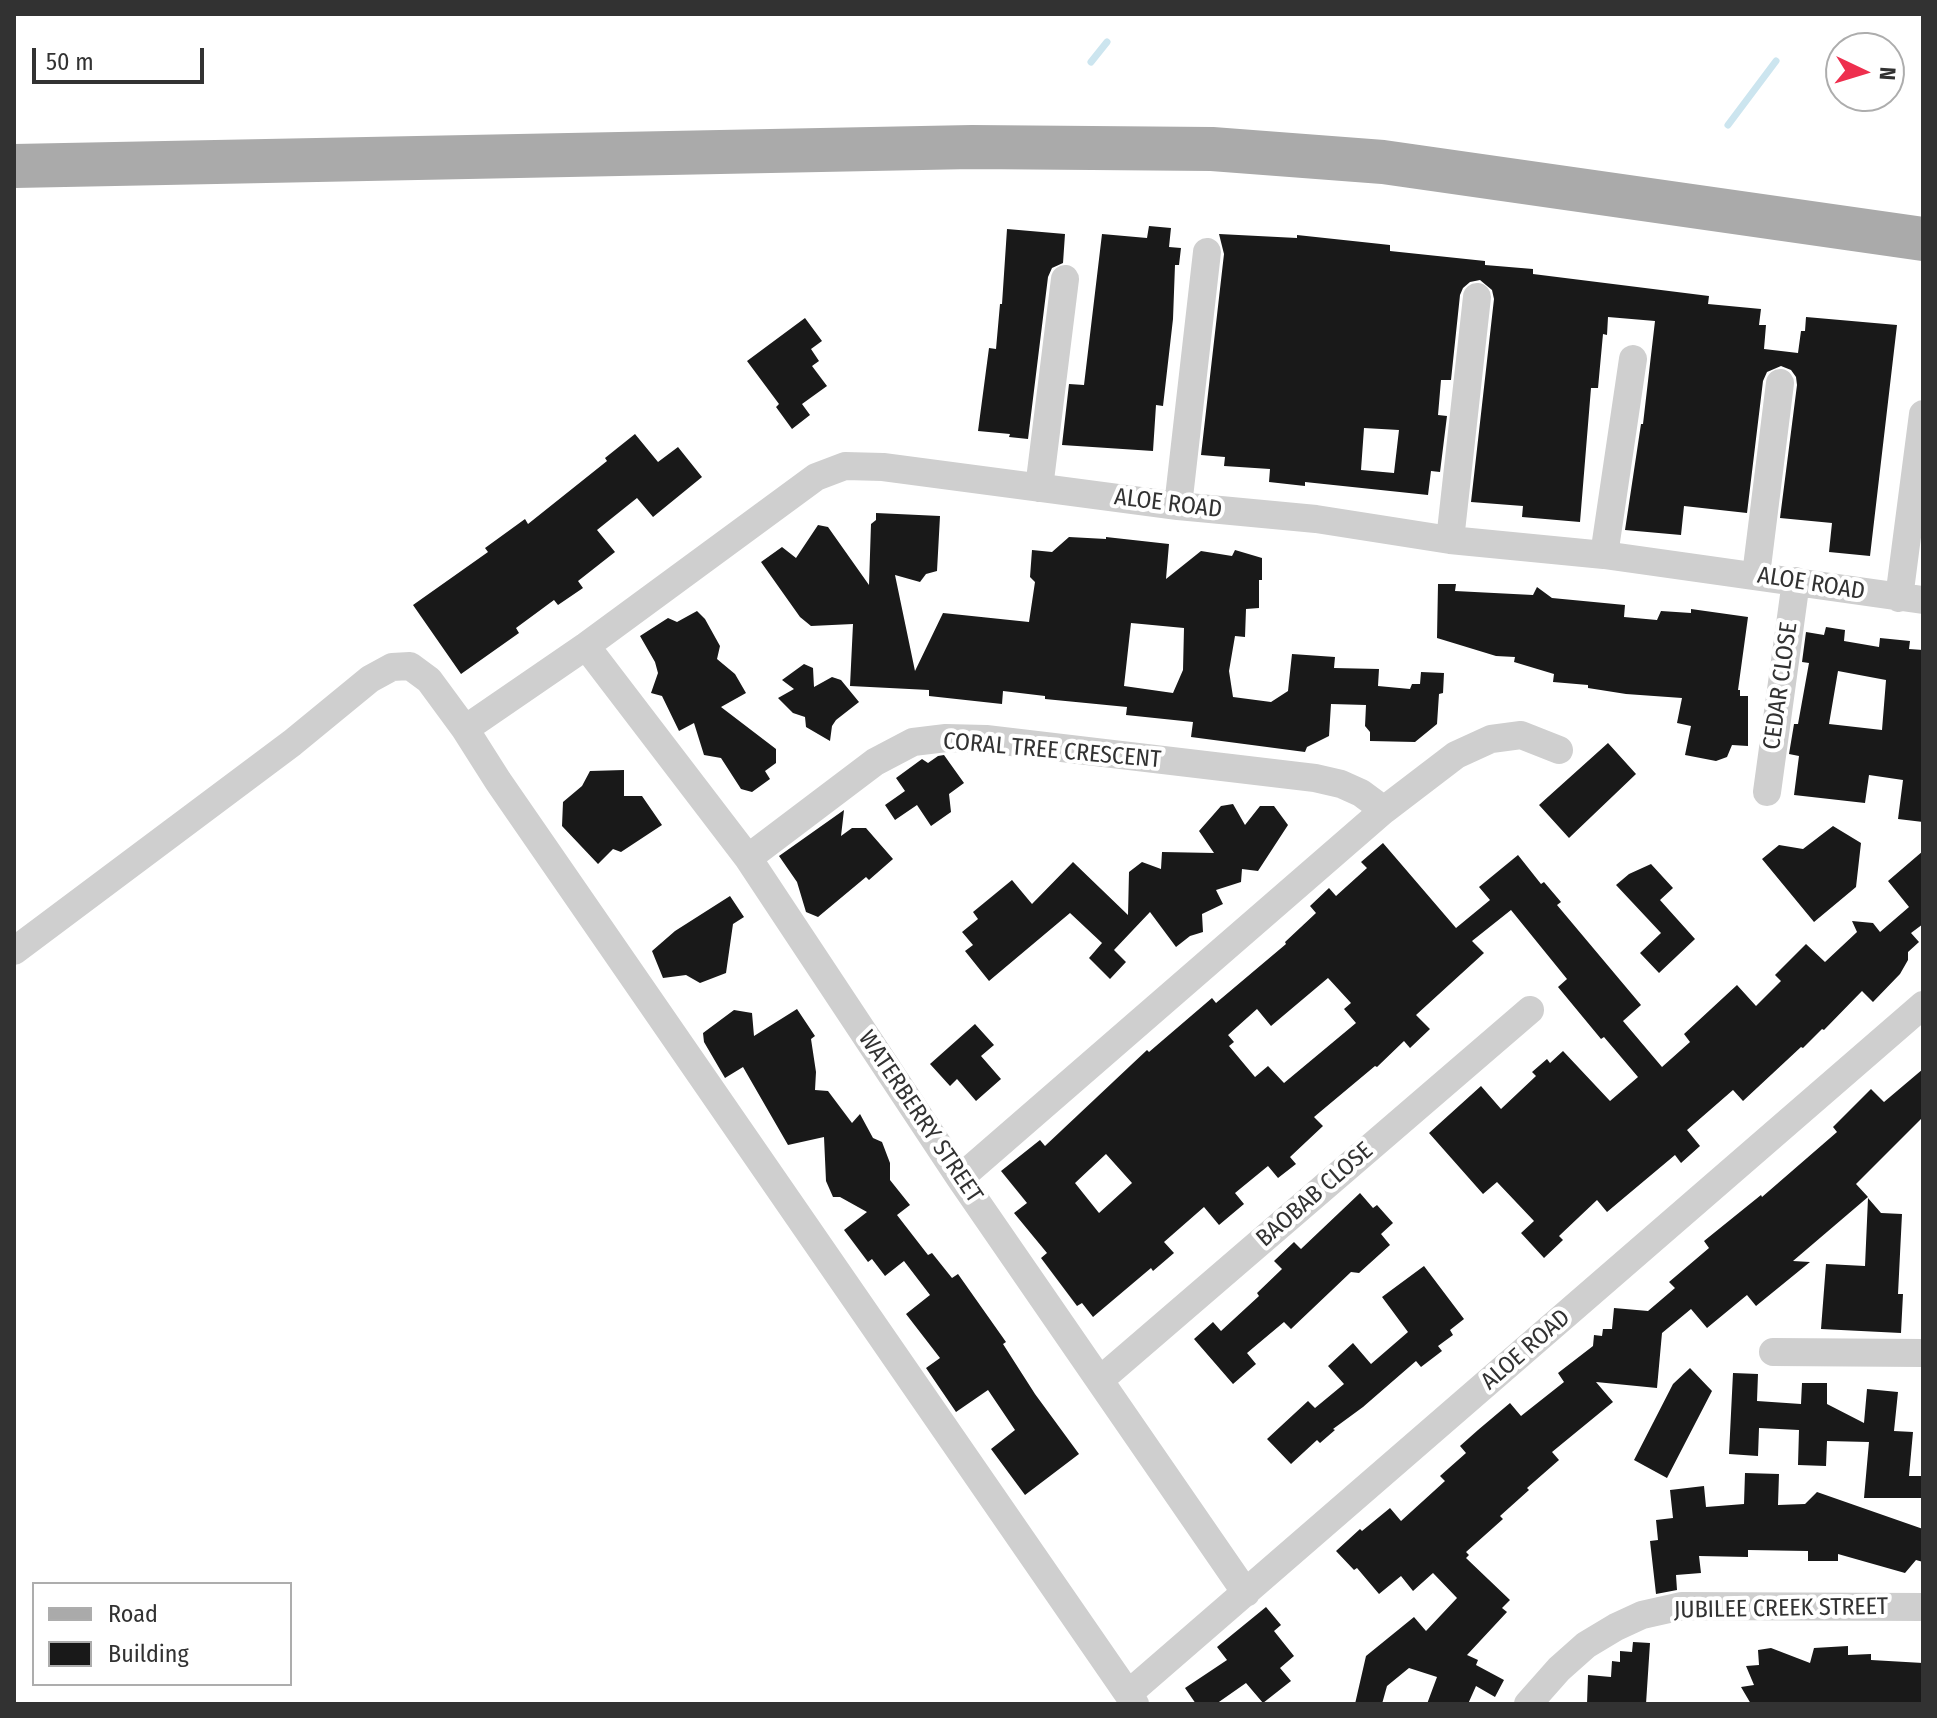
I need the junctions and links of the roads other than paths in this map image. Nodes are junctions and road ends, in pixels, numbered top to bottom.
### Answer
1 (14, 166) edge
2 (1923, 239) edge
3 (1207, 252) dead end
4 (1065, 279) dead end
5 (1477, 297) dead end
6 (1633, 359) dead end
7 (1780, 383) dead end
8 (1923, 414) edge
9 (1039, 488) junction
10 (1178, 506) junction
11 (1450, 540) junction
12 (1604, 555) junction
13 (1756, 575) junction
14 (1796, 581) junction
15 (1911, 599) edge
16 (586, 646) junction
17 (476, 721) junction
18 (1559, 750) dead end
19 (1767, 792) dead end
20 (1384, 810) junction
21 (748, 858) junction
22 (14, 951) edge
23 (1923, 1005) edge
24 (1530, 1010) dead end
25 (960, 1178) junction
26 (1773, 1352) dead end
27 (1923, 1352) edge
28 (1100, 1380) junction
29 (1246, 1593) junction
30 (1923, 1607) edge
31 (1132, 1699) edge
32 (1528, 1704) edge

1 - 2 main road
3 - 10 street
4 - 9 street
5 - 11 street
6 - 12 street
7 - 13 street
8 - 15 street
9 - 10 street, ALOE ROAD
9 - 16 street, ALOE ROAD
10 - 11 street, ALOE ROAD
11 - 12 street, ALOE ROAD
12 - 13 street, ALOE ROAD
13 - 14 street, ALOE ROAD
14 - 15 street, ALOE ROAD
14 - 19 street, CEDAR CLOSE
16 - 17 street, ALOE ROAD
16 - 21 street, WATERBERRY STREET
17 - 22 street
17 - 31 street
18 - 20 street
20 - 21 street, CORAL TREE CRESCENT
20 - 25 street
21 - 25 street, WATERBERRY STREET
23 - 29 street, ALOE ROAD
24 - 28 street, BAOBAB CLOSE
25 - 28 street, WATERBERRY STREET
26 - 27 street
28 - 29 street, WATERBERRY STREET
29 - 31 street, ALOE ROAD
30 - 32 street, JUBILEE CREEK STREET

